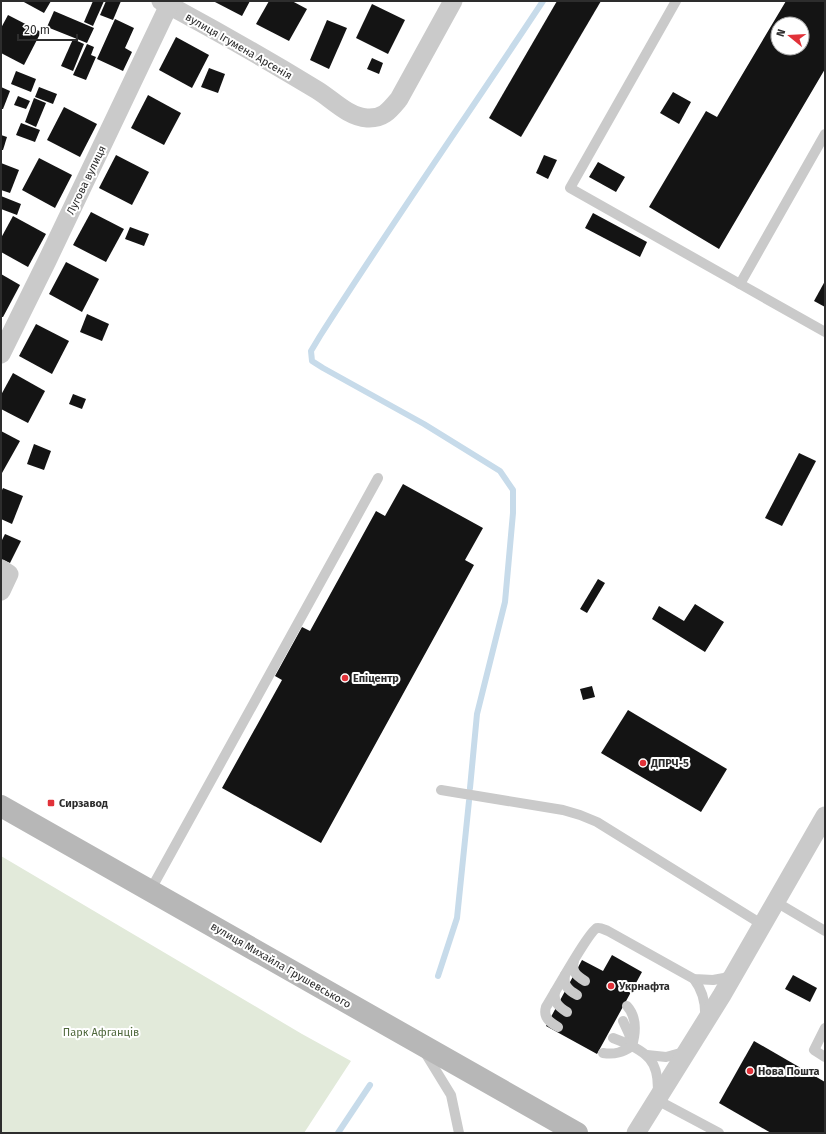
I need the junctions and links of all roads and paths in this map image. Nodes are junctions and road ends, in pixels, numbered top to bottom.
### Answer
1 (453, 1) edge
2 (676, 1) edge
3 (165, 3) edge
4 (825, 134) edge
5 (740, 284) junction
6 (825, 332) edge
7 (1, 354) edge
8 (378, 478) dead end
9 (5, 571) edge
10 (1, 591) edge
11 (440, 790) dead end
12 (1, 806) edge
13 (825, 816) edge
14 (150, 891) junction
15 (776, 902) junction
16 (762, 925) junction
17 (825, 931) edge
18 (574, 961) junction
19 (735, 972) junction
20 (565, 975) junction
21 (694, 979) junction
22 (585, 982) dead end
23 (555, 992) junction
24 (576, 995) dead end
25 (627, 1006) dead end
26 (567, 1012) dead end
27 (622, 1021) dead end
28 (704, 1024) junction
29 (558, 1027) dead end
30 (825, 1028) edge
31 (613, 1038) dead end
32 (418, 1043) junction
33 (632, 1046) junction
34 (689, 1048) junction
35 (603, 1053) dead end
36 (647, 1055) junction
37 (825, 1057) edge
38 (657, 1100) junction
39 (566, 1130) edge
40 (458, 1132) edge
41 (636, 1133) edge
42 (718, 1133) edge

1 - 3 street, вулиця Ігумена Арсенія
2 - 5 lane
3 - 7 street, Лугова вулиця
4 - 5 lane
5 - 6 lane
8 - 14 lane
9 - 10 street
11 - 16 lane
12 - 14 main road, вулиця Михайла Грушевського
13 - 15 street
14 - 32 main road, вулиця Михайла Грушевського
15 - 16 street
15 - 17 lane
16 - 19 street
18 - 20 lane
18 - 21 lane
18 - 22 lane
19 - 21 lane
19 - 28 street
20 - 23 lane
20 - 24 lane
21 - 28 lane
23 - 26 lane
23 - 29 lane
25 - 33 lane
27 - 33 lane
28 - 34 street
30 - 37 lane
31 - 33 lane
32 - 39 main road, вулиця Михайла Грушевського
32 - 40 lane
33 - 35 lane
33 - 36 lane
34 - 36 lane
34 - 38 street
36 - 38 lane
38 - 41 street
38 - 42 lane

